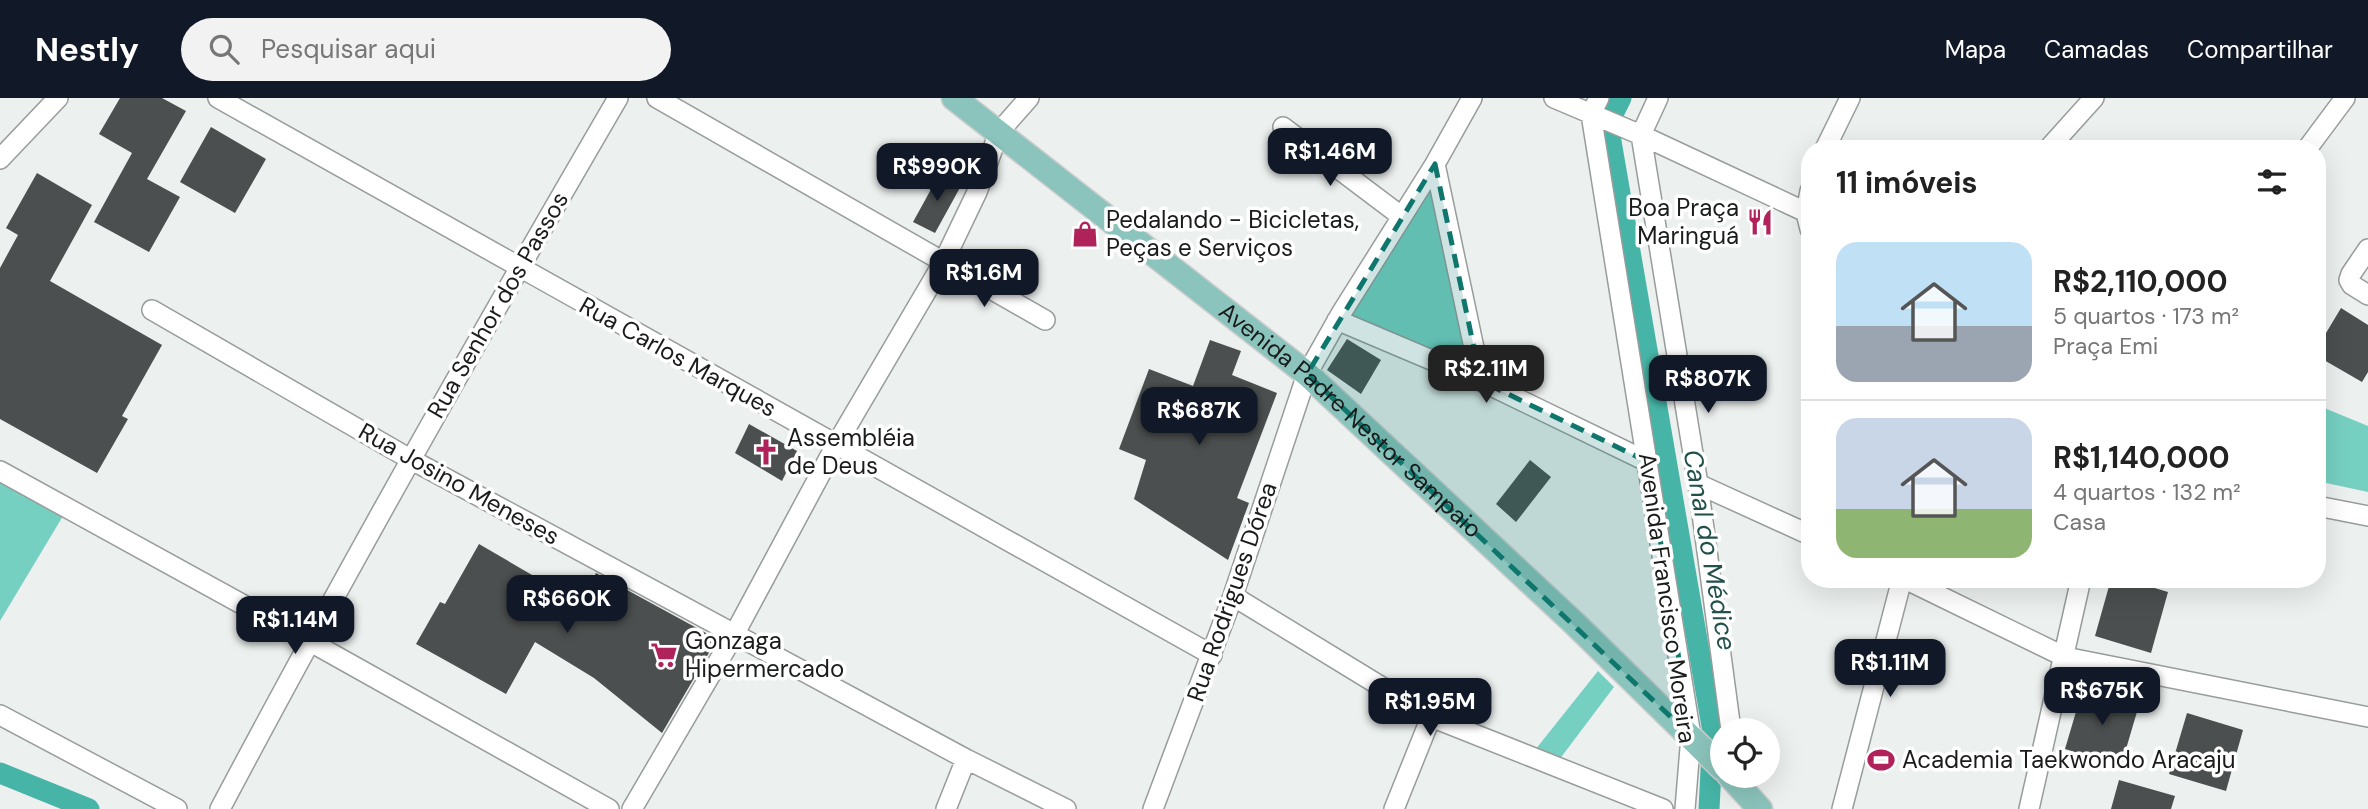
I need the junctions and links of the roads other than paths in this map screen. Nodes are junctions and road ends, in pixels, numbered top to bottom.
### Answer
1 (58, 98) edge
2 (218, 98) edge
3 (618, 98) edge
4 (657, 98) edge
5 (954, 98) edge
6 (1030, 98) edge
7 (1472, 98) edge
8 (1554, 98) edge
9 (1658, 98) edge
10 (1850, 98) edge
11 (2094, 98) edge
12 (2345, 98) edge
13 (1595, 109) edge
14 (1283, 127) dead end
15 (999, 132) junction
16 (1639, 134) junction
17 (1829, 140) edge
18 (2056, 140) edge
19 (2314, 140) edge
20 (0, 159) edge
21 (1435, 164) junction
22 (1801, 215) edge
23 (1401, 216) junction
24 (2368, 248) edge
25 (943, 263) junction
26 (519, 267) junction
27 (2368, 295) edge
28 (152, 310) dead end
29 (1045, 320) dead end
30 (1337, 320) junction
31 (1307, 374) junction
32 (1481, 381) junction
33 (836, 445) junction
34 (410, 459) junction
35 (1648, 462) junction
36 (0, 471) edge
37 (1699, 484) junction
38 (2326, 508) edge
39 (2368, 516) edge
40 (1801, 531) edge
41 (1901, 588) edge
42 (1922, 588) edge
43 (2079, 588) edge
44 (1233, 596) junction
45 (735, 633) junction
46 (309, 641) junction
47 (1212, 655) junction
48 (2065, 657) junction
49 (0, 715) edge
50 (1431, 717) junction
51 (2368, 717) edge
52 (1729, 718) edge
53 (1694, 739) junction
54 (1710, 757) edge
55 (965, 758) junction
56 (1739, 788) edge
57 (177, 809) edge
58 (220, 809) edge
59 (609, 809) edge
60 (632, 809) edge
61 (947, 809) edge
62 (1066, 809) edge
63 (1153, 809) edge
64 (1394, 809) edge
65 (1663, 809) edge
66 (1685, 809) edge
67 (1760, 809) edge
68 (1842, 809) edge
69 (2029, 809) edge

1 - 20 street
2 - 26 street, Rua Carlos Marques
3 - 26 street, Rua Senhor dos Passos
4 - 25 street
5 - 15 main road, Avenida Padre Nestor Sampaio
6 - 15 street
7 - 21 street, Rua Rodrigues Dórea
8 - 13 street
9 - 16 street
10 - 17 street
11 - 18 street
12 - 19 street
13 - 16 street
13 - 35 street, Avenida Francisco Moreira
14 - 23 street
15 - 25 street
15 - 31 main road, Avenida Padre Nestor Sampaio
16 - 22 street
16 - 37 street, Avenida Francisco Moreira
21 - 23 street, Rua Rodrigues Dórea
21 - 32 street
23 - 30 street, Rua Rodrigues Dórea
24 - 27 street
25 - 29 street
25 - 33 street
26 - 33 street, Rua Carlos Marques
26 - 34 street, Rua Senhor dos Passos
28 - 34 street, Rua Josino Meneses
30 - 31 street, Rua Rodrigues Dórea
30 - 32 street
31 - 44 street, Rua Rodrigues Dórea
31 - 53 main road, Avenida Padre Nestor Sampaio
32 - 35 street
33 - 45 street
33 - 47 street, Rua Carlos Marques
34 - 45 street, Rua Josino Meneses
34 - 46 street, Rua Senhor dos Passos
35 - 53 street, Avenida Francisco Moreira
36 - 46 street
37 - 40 street
37 - 52 street, Avenida Francisco Moreira
38 - 39 street
41 - 68 street
42 - 48 street
43 - 48 street
44 - 47 street, Rua Rodrigues Dórea
44 - 50 street
45 - 55 street, Rua Josino Meneses
45 - 60 street
46 - 58 street, Rua Senhor dos Passos
46 - 59 street
47 - 63 street, Rua Rodrigues Dórea
48 - 51 street
48 - 69 street
49 - 57 street
50 - 64 street
50 - 65 street
53 - 54 main road, Avenida Padre Nestor Sampaio
53 - 66 street, Avenida Francisco Moreira
55 - 61 street
55 - 62 street, Rua Josino Meneses
56 - 67 main road, Avenida Padre Nestor Sampaio

